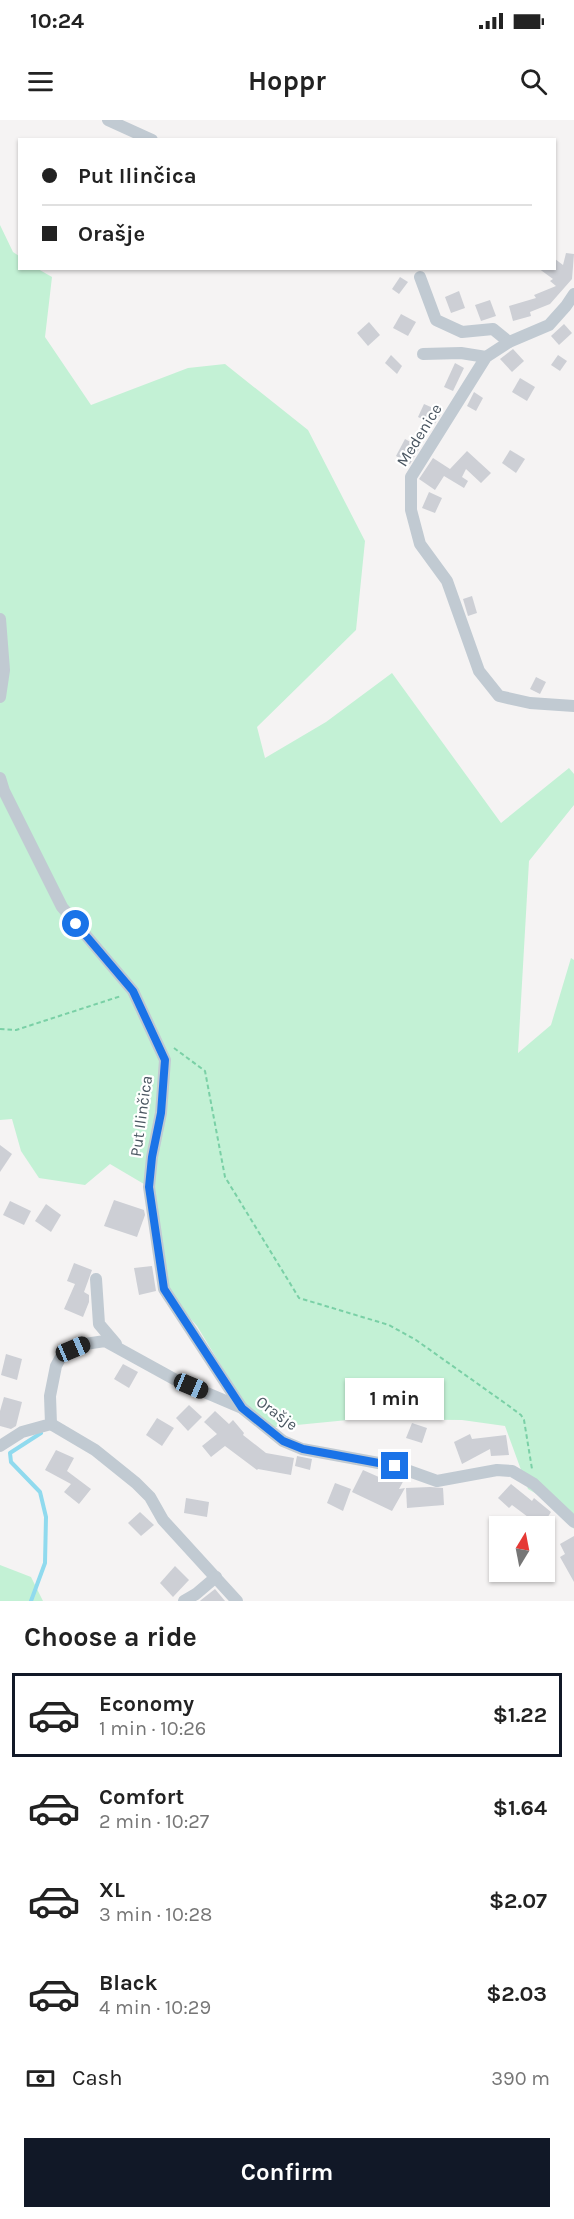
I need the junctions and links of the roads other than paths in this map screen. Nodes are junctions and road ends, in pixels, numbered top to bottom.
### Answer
1 (108, 120) edge
2 (148, 138) edge
3 (420, 277) dead end
4 (574, 294) edge
5 (508, 342) junction
6 (423, 354) dead end
7 (486, 357) junction
8 (0, 619) edge
9 (0, 697) edge
10 (574, 706) edge
11 (0, 778) edge
12 (96, 1279) dead end
13 (118, 1347) junction
14 (242, 1408) junction
15 (51, 1424) junction
16 (0, 1446) edge
17 (574, 1522) edge
18 (216, 1577) junction
19 (184, 1601) edge
20 (237, 1601) edge

1 - 2 street
3 - 5 street
4 - 5 street, Medenice
5 - 7 street, Medenice
6 - 7 street
7 - 10 street, Medenice
8 - 9 street
11 - 14 street, Put Ilinčica
12 - 13 street
13 - 14 street, Orašje
13 - 15 street, Orašje
14 - 17 street, Orašje
15 - 16 street
15 - 18 street
18 - 19 street
18 - 20 street

